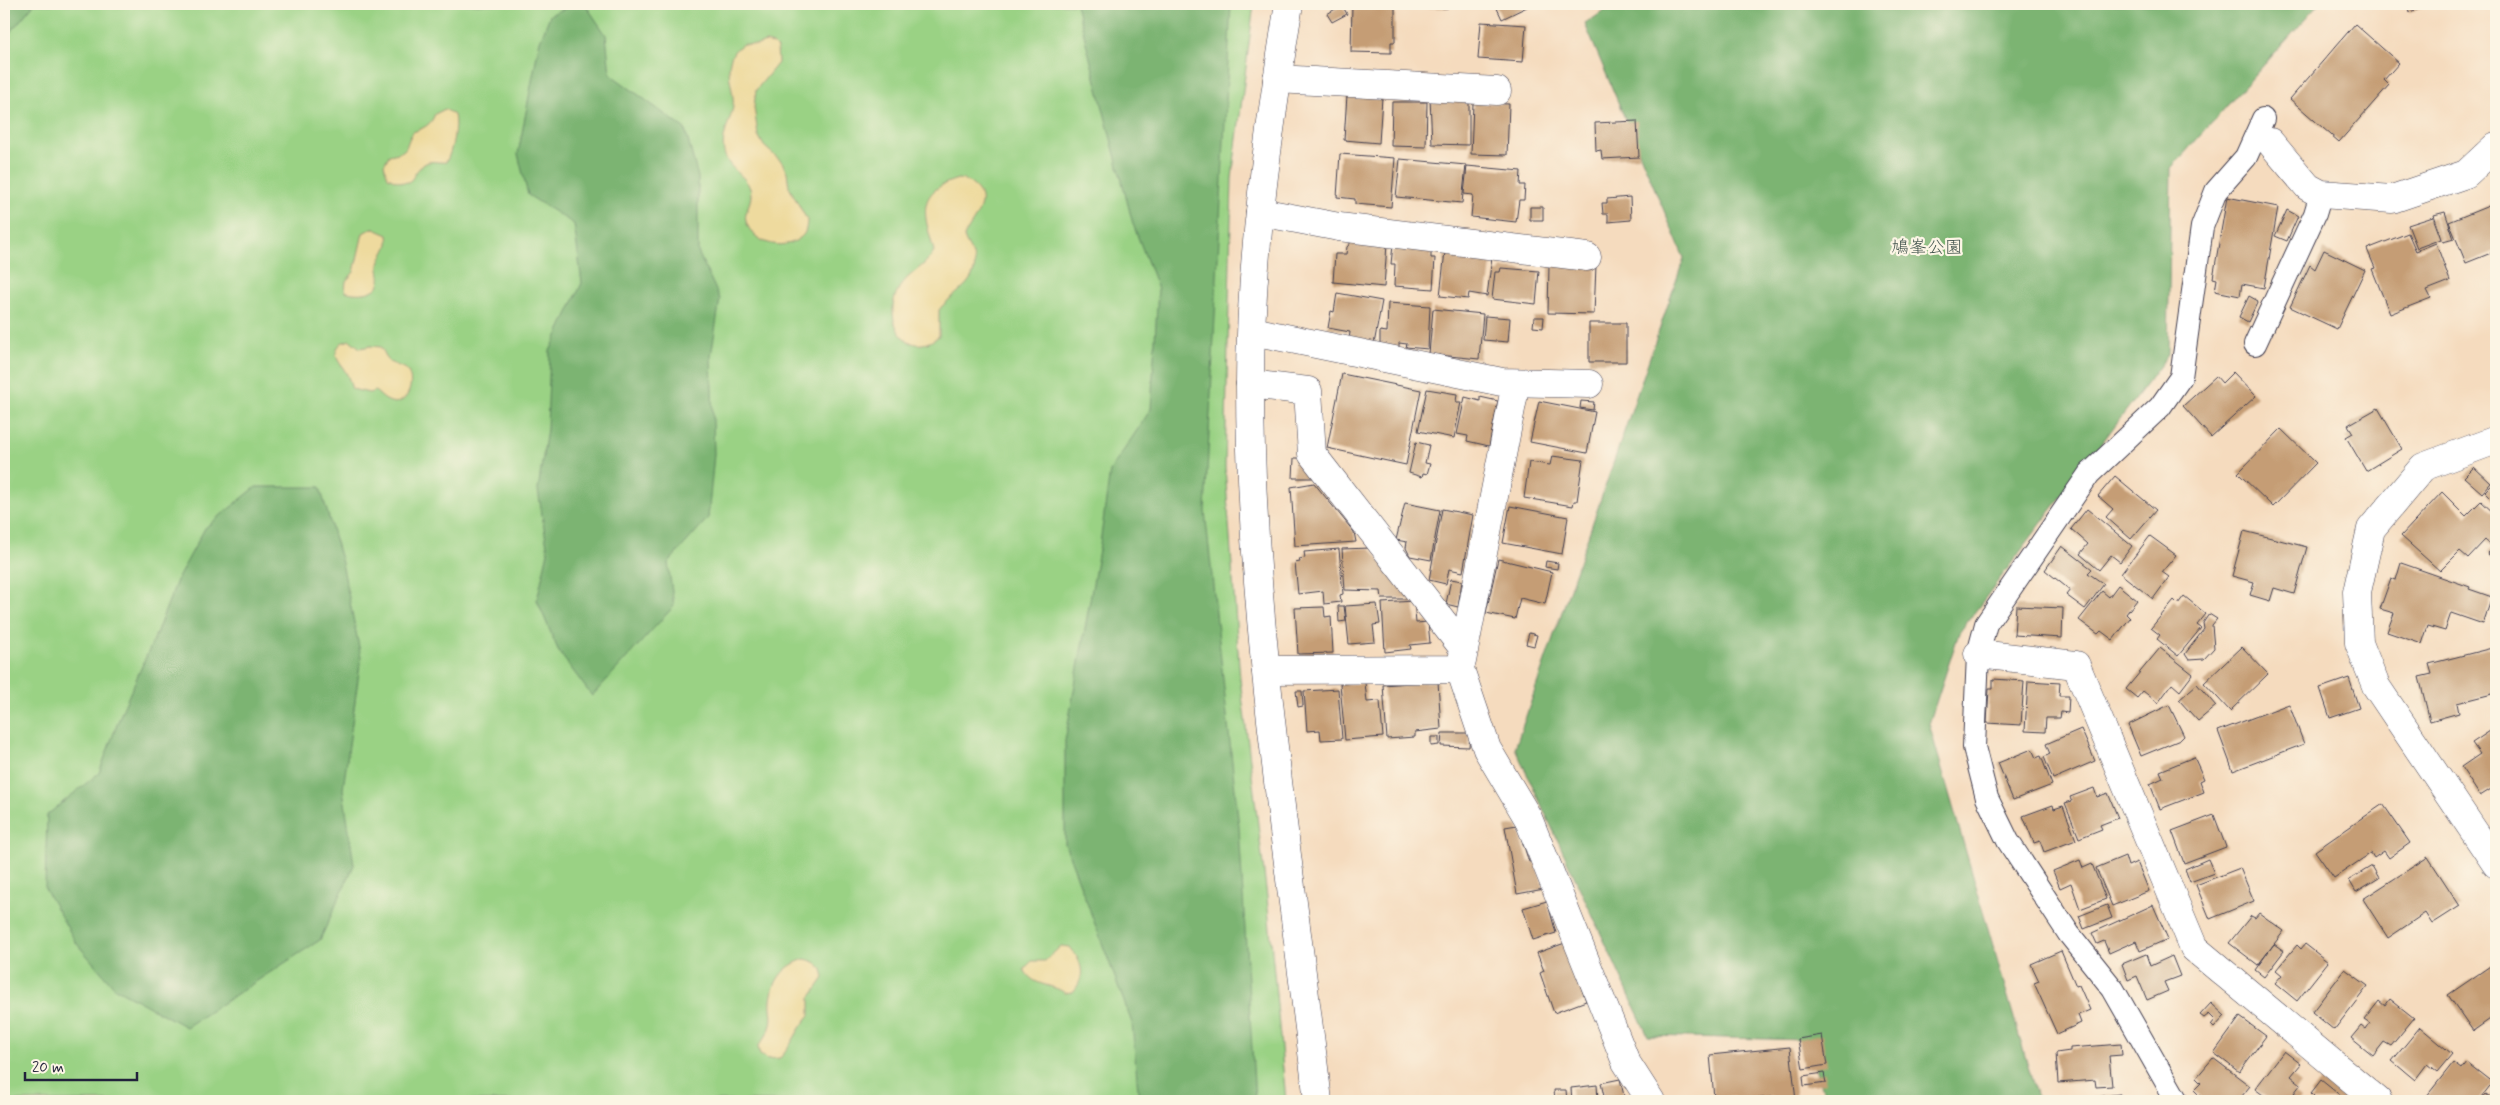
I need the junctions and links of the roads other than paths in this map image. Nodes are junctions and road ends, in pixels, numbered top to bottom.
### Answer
1 (1289, 4) edge
2 (1277, 78) junction
3 (1497, 91) dead end
4 (2267, 131) joint
5 (2496, 146) edge
6 (2321, 194) junction
7 (1260, 212) junction
8 (1586, 257) dead end
9 (1252, 331) junction
10 (2254, 344) dead end
11 (1516, 383) junction
12 (1250, 384) junction
13 (1589, 384) dead end
14 (2496, 440) edge
15 (1978, 654) junction
16 (1462, 659) junction
17 (1266, 670) junction
18 (2496, 864) edge
19 (1318, 1101) edge
20 (1651, 1101) edge
21 (2177, 1101) edge
22 (2378, 1101) edge

1 - 2 street
2 - 3 street
2 - 7 street
4 - 6 street
4 - 15 lane
5 - 6 street
6 - 10 lane
7 - 8 street
7 - 9 street
9 - 11 street
9 - 12 street
11 - 13 street
11 - 16 street
12 - 16 street
12 - 17 street
14 - 18 street
15 - 21 lane
15 - 22 street
16 - 17 street
16 - 20 street
17 - 19 street

